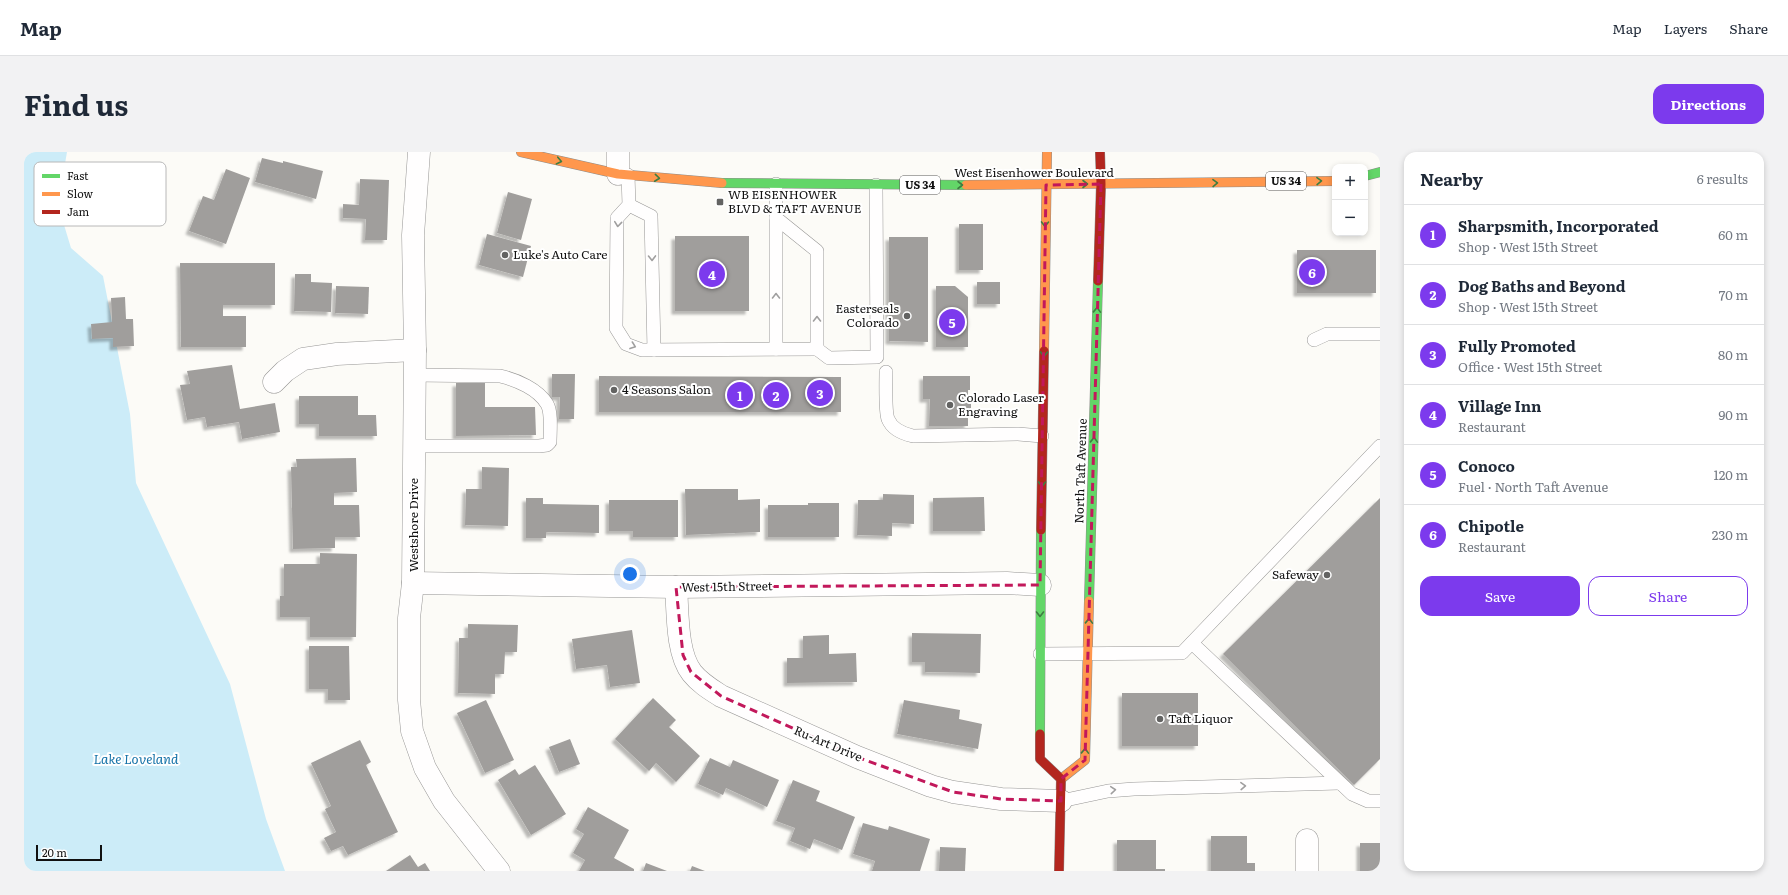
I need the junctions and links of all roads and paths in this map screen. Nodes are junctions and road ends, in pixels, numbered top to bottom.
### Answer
1 (419, 152) edge
2 (521, 152) edge
3 (618, 152) edge
4 (1047, 152) edge
5 (1100, 152) edge
6 (1380, 172) edge
7 (623, 174) junction
8 (1368, 175) edge
9 (1332, 181) edge
10 (776, 184) junction
11 (1101, 184) junction
12 (876, 185) junction
13 (1046, 185) junction
14 (629, 205) junction
15 (776, 218) junction
16 (1380, 334) edge
17 (1314, 340) dead end
18 (776, 349) junction
19 (817, 349) junction
20 (415, 350) junction
21 (654, 350) junction
22 (886, 372) dead end
23 (415, 375) junction
24 (274, 382) dead end
25 (1042, 436) junction
26 (414, 446) junction
27 (1380, 446) edge
28 (413, 583) junction
29 (1040, 585) junction
30 (676, 587) junction
31 (1192, 644) junction
32 (1040, 654) junction
33 (1088, 654) junction
34 (1061, 779) junction
35 (1339, 783) junction
36 (1061, 801) junction
37 (1380, 801) edge
38 (1307, 840) dead end
39 (499, 871) edge
40 (1059, 871) edge
41 (1307, 871) edge

1 - 20 street, Westshore Drive
2 -> 7 main road, West Eisenhower Boulevard / US 34
3 - 7 street
4 - 13 main road
5 - 11 main road, North Taft Avenue
6 - 8 main road
7 -> 10 main road, West Eisenhower Boulevard / US 34
7 - 14 lane
11 -> 9 main road, West Eisenhower Boulevard / US 34
10 - 12 main road, West Eisenhower Boulevard / US 34
10 - 15 lane
13 -> 11 main road, West Eisenhower Boulevard / US 34
33 -> 11 main road, North Taft Avenue
12 -> 13 main road, West Eisenhower Boulevard / US 34
12 - 19 lane
13 -> 25 main road
14 -> 21 lane
14 -> 21 lane
18 -> 15 lane
19 -> 15 lane
16 - 17 lane
18 - 19 lane
18 - 21 lane
20 - 23 street, Westshore Drive
20 - 24 street
22 - 25 lane
23 - 26 street, Westshore Drive
23 - 26 lane
25 -> 29 main road
26 - 28 street, Westshore Drive
27 - 31 lane
28 - 30 street, West 15th Street
28 - 39 street, Westshore Drive
29 - 30 street, West 15th Street
29 -> 32 main road
30 - 36 street, Ru-Art Drive
31 - 33 lane
31 - 35 lane
32 - 33 lane
32 - 34 main road
34 -> 33 main road, North Taft Avenue
34 - 36 main road
36 -> 35 lane
35 - 37 lane
36 - 40 main road
38 - 41 street

